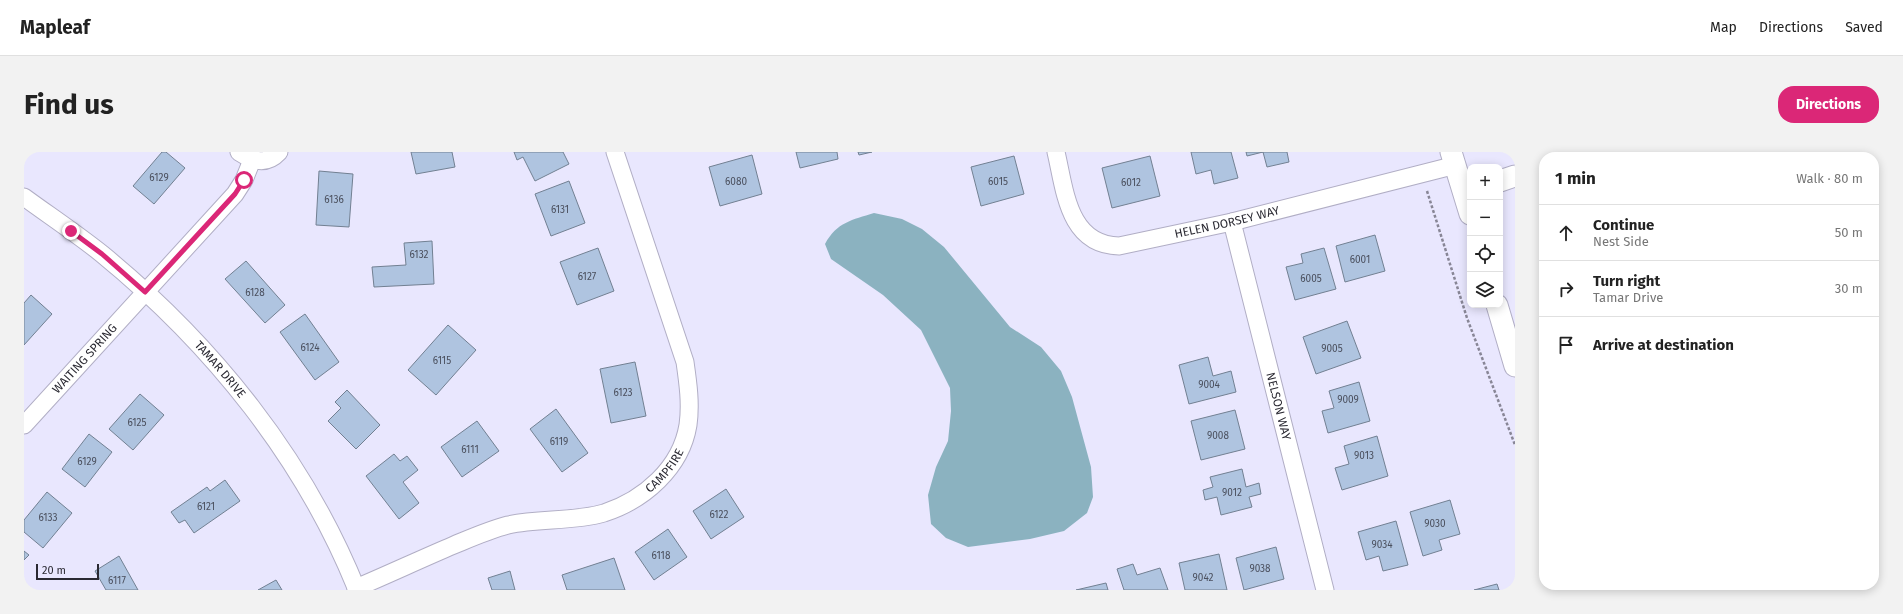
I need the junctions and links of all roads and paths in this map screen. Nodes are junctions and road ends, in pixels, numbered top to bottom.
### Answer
1 (279, 152) edge
2 (615, 152) edge
3 (1056, 152) edge
4 (246, 156) edge
5 (1461, 160) edge
6 (1515, 176) edge
7 (1503, 180) edge
8 (1427, 193) dead end
9 (24, 197) edge
10 (1468, 200) edge
11 (1232, 222) junction
12 (145, 292) junction
13 (1498, 308) edge
14 (1515, 366) edge
15 (24, 425) edge
16 (1515, 445) edge
17 (357, 589) edge
18 (1325, 590) edge

1 - 4 street
2 - 17 street, CAMPFIRE
3 - 11 street, HELEN DORSEY WAY
4 - 12 street, WAITING SPRING
5 - 10 street
5 - 11 street, HELEN DORSEY WAY
6 - 7 street
8 - 16 path
9 - 12 street, TAMAR DRIVE
11 - 18 street, NELSON WAY
12 - 15 street, WAITING SPRING
12 - 17 street, TAMAR DRIVE
13 - 14 street

